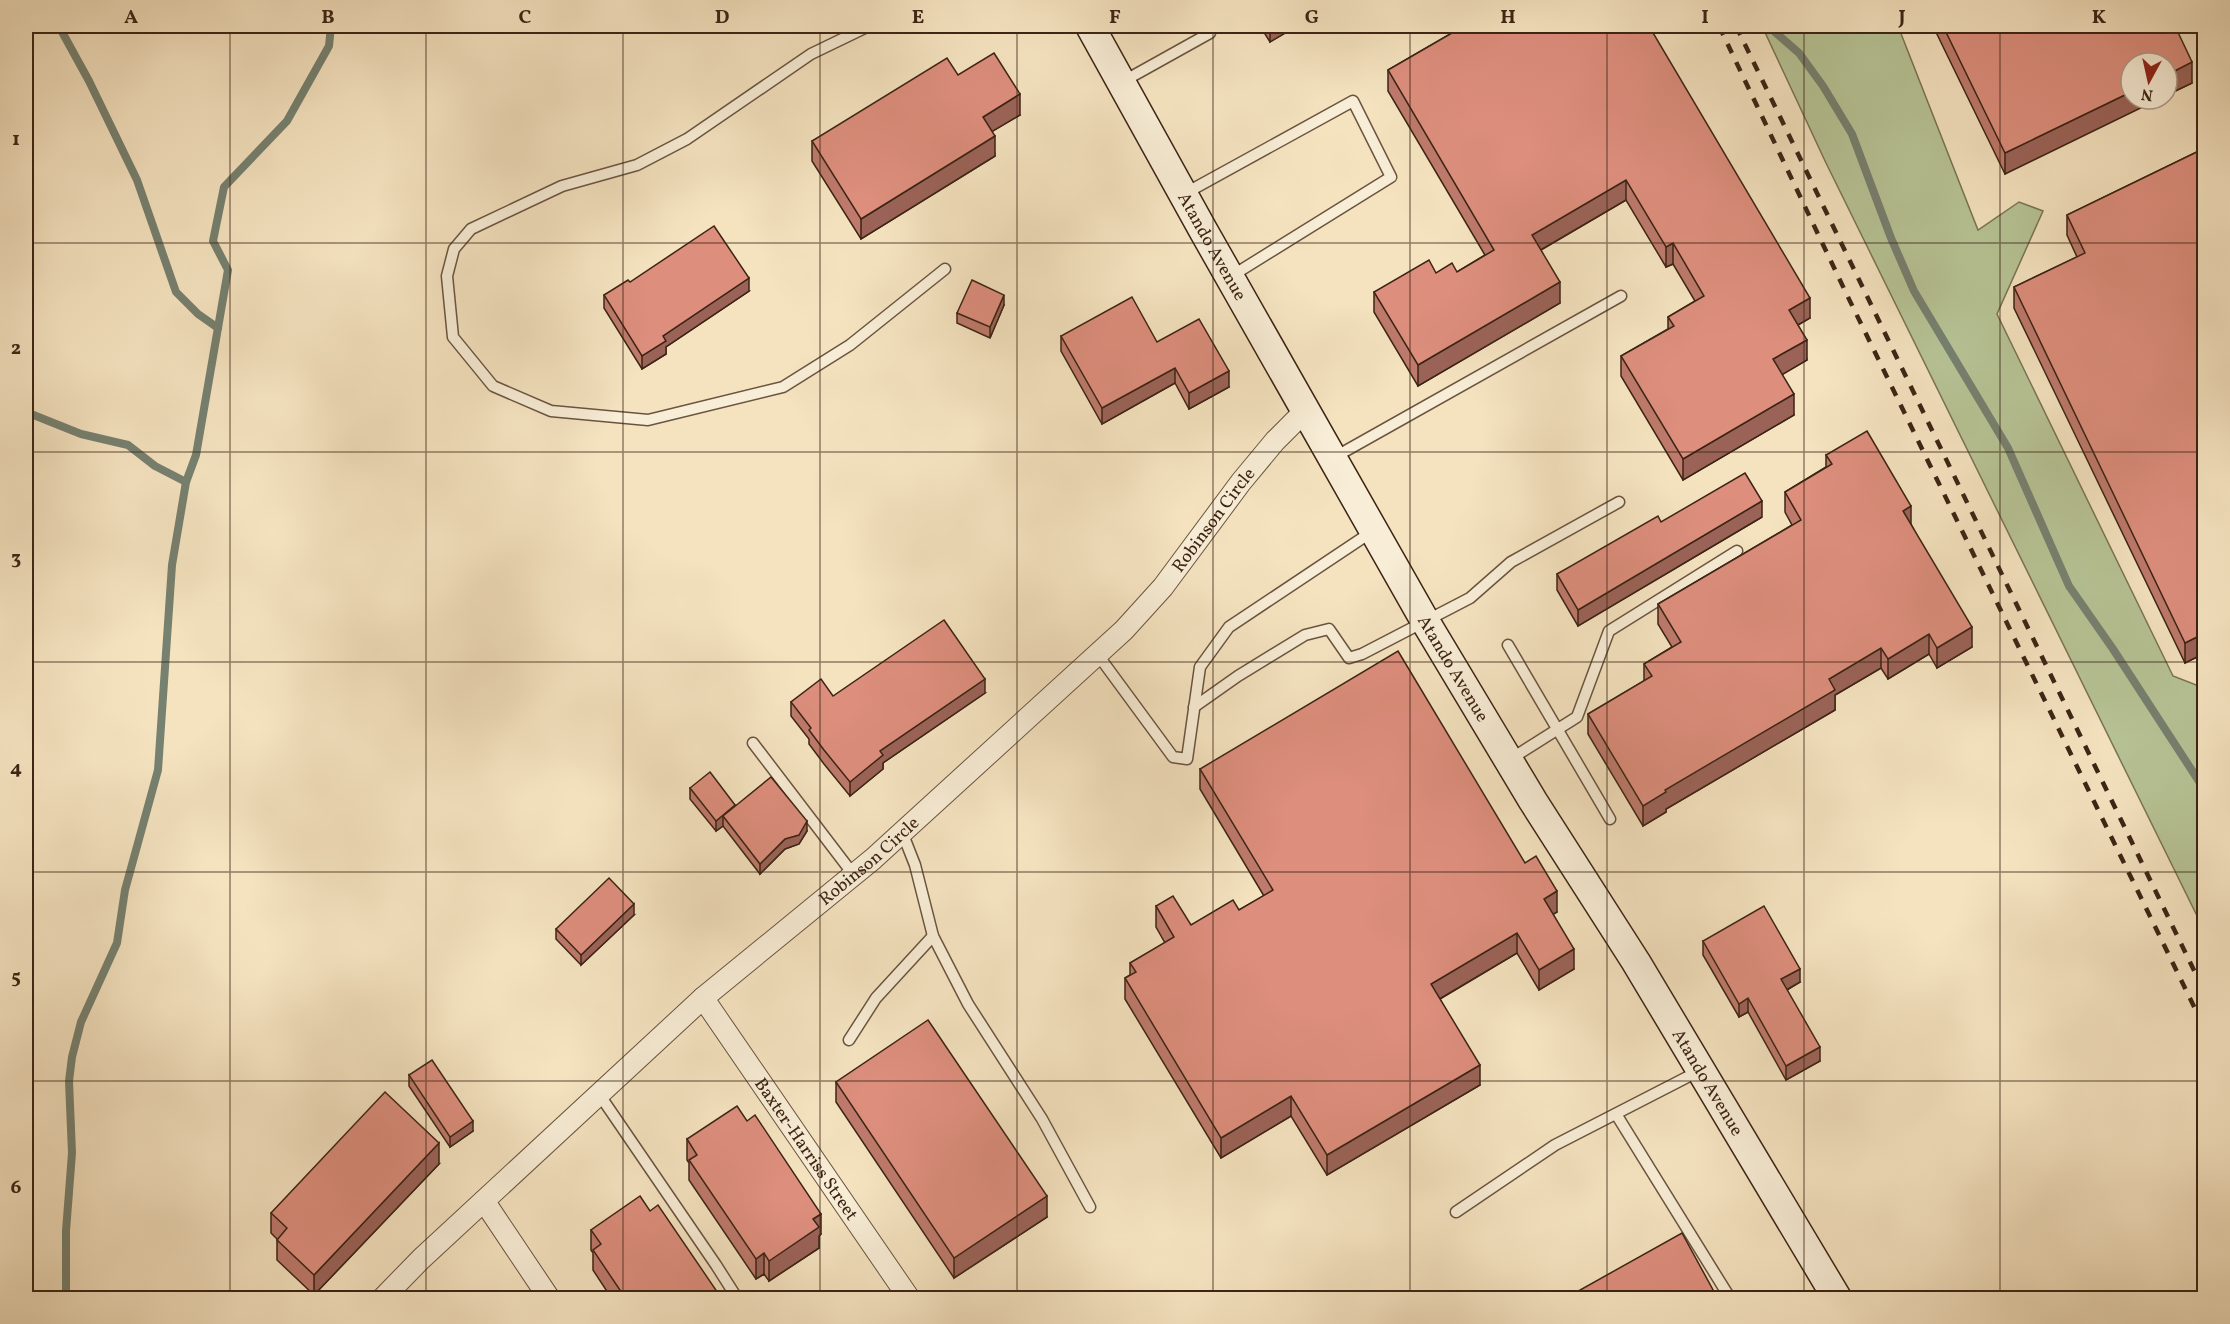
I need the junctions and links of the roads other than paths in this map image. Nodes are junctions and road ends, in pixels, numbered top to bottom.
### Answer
1 (868, 26) edge
2 (1090, 26) edge
3 (1210, 33) dead end
4 (1121, 82) junction
5 (1184, 194) junction
6 (945, 269) dead end
7 (1230, 278) junction
8 (1621, 296) dead end
9 (1306, 410) junction
10 (1332, 458) junction
11 (1619, 502) dead end
12 (1373, 531) junction
13 (1737, 551) dead end
14 (1425, 621) junction
15 (1508, 645) dead end
16 (1098, 655) junction
17 (1194, 707) junction
18 (1557, 730) junction
19 (753, 743) dead end
20 (1509, 760) junction
21 (1610, 819) dead end
22 (902, 832) junction
23 (853, 874) junction
24 (933, 936) junction
25 (703, 998) junction
26 (849, 1040) dead end
27 (1701, 1070) junction
28 (599, 1095) junction
29 (1616, 1114) junction
30 (484, 1201) junction
31 (1090, 1208) dead end
32 (1456, 1212) dead end
33 (383, 1299) edge
34 (549, 1299) edge
35 (737, 1299) edge
36 (909, 1299) edge
37 (1730, 1299) edge
38 (1837, 1299) edge

1 - 6 lane
2 - 4 main road, Atando Avenue
3 - 4 lane
4 - 5 main road, Atando Avenue
5 - 7 main road, Atando Avenue
5 - 7 lane
7 - 9 main road, Atando Avenue
8 - 10 lane
9 - 10 main road, Atando Avenue
9 - 16 street, Robinson Circle
10 - 12 main road, Atando Avenue
11 - 14 lane
12 - 14 main road, Atando Avenue
12 - 17 lane
13 - 18 lane
14 - 17 lane
14 - 20 main road, Atando Avenue
15 - 18 lane
16 - 17 lane
16 - 22 street, Robinson Circle
18 - 20 lane
18 - 21 lane
19 - 23 lane
20 - 27 main road, Atando Avenue
22 - 23 street, Robinson Circle
22 - 24 lane
23 - 25 street, Robinson Circle
24 - 26 lane
24 - 31 lane
25 - 28 street, Robinson Circle
25 - 36 street, Baxter-Harriss Street
27 - 29 lane
27 - 38 main road, Atando Avenue
28 - 30 street, Robinson Circle
28 - 35 lane
29 - 32 lane
29 - 37 lane
30 - 33 street, Robinson Circle
30 - 34 street

